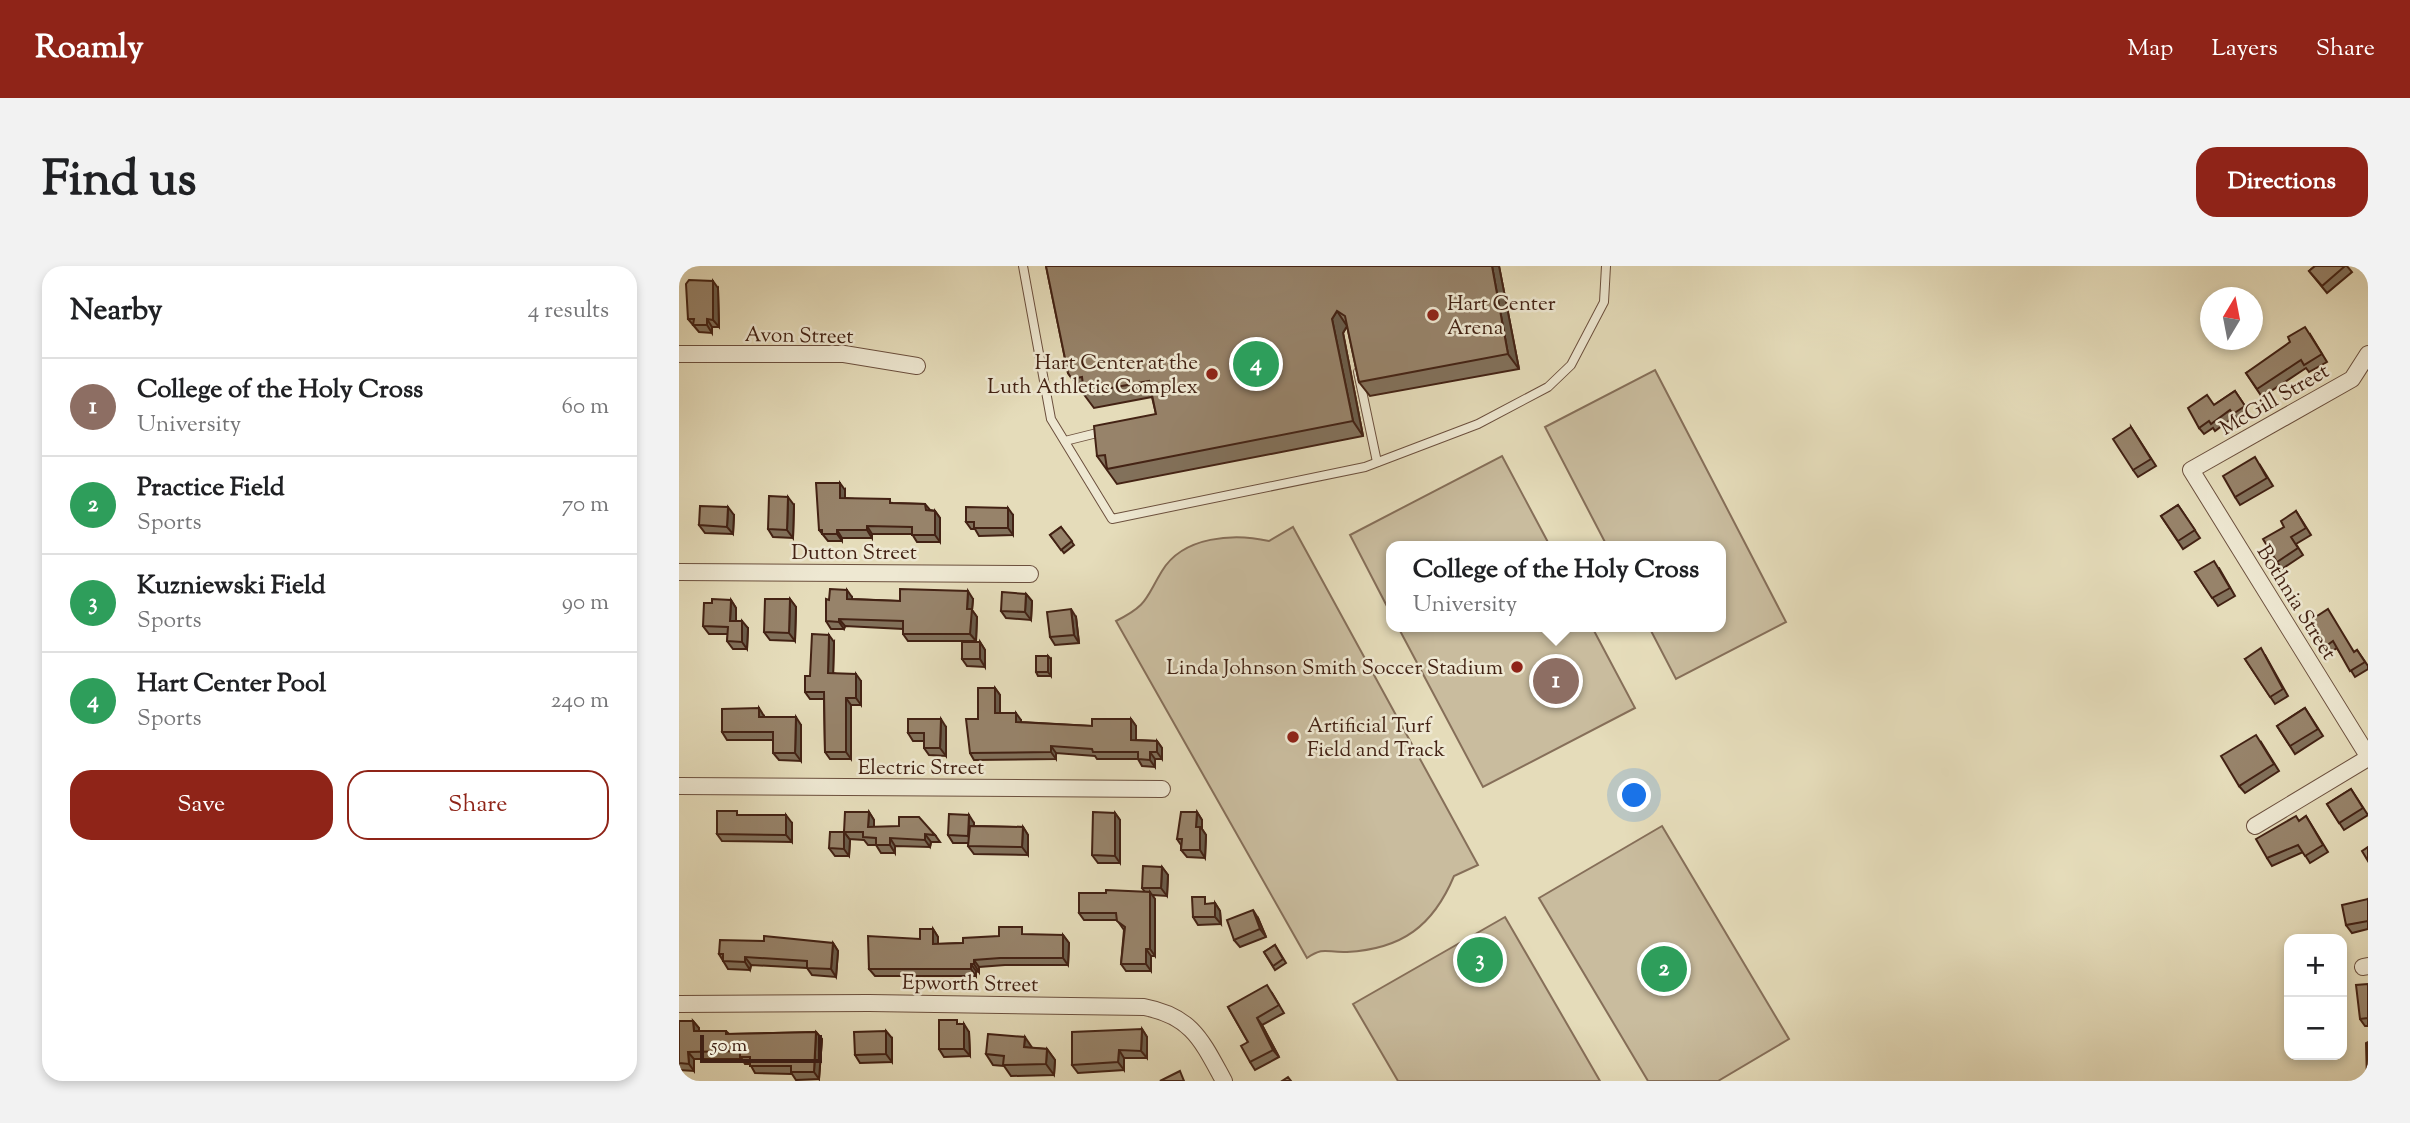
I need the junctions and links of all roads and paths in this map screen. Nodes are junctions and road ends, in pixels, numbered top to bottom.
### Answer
1 (1023, 266) edge
2 (1606, 266) edge
3 (679, 354) edge
4 (2368, 355) edge
5 (1355, 358) edge
6 (917, 366) dead end
7 (1116, 429) edge
8 (1065, 441) junction
9 (1377, 462) junction
10 (2191, 470) joint
11 (679, 572) edge
12 (1030, 574) dead end
13 (2368, 757) edge
14 (679, 786) edge
15 (1162, 789) dead end
16 (2255, 826) dead end
17 (679, 1004) edge
18 (1224, 1081) edge

1 - 8 lane
2 - 9 lane
3 - 6 street, Avon Street
4 - 10 street, McGill Street
5 - 9 lane
7 - 8 lane
8 - 9 lane
10 - 13 street, Bothnia Street
11 - 12 street, Dutton Street
13 - 16 street
14 - 15 street, Electric Street
17 - 18 street, Epworth Street

